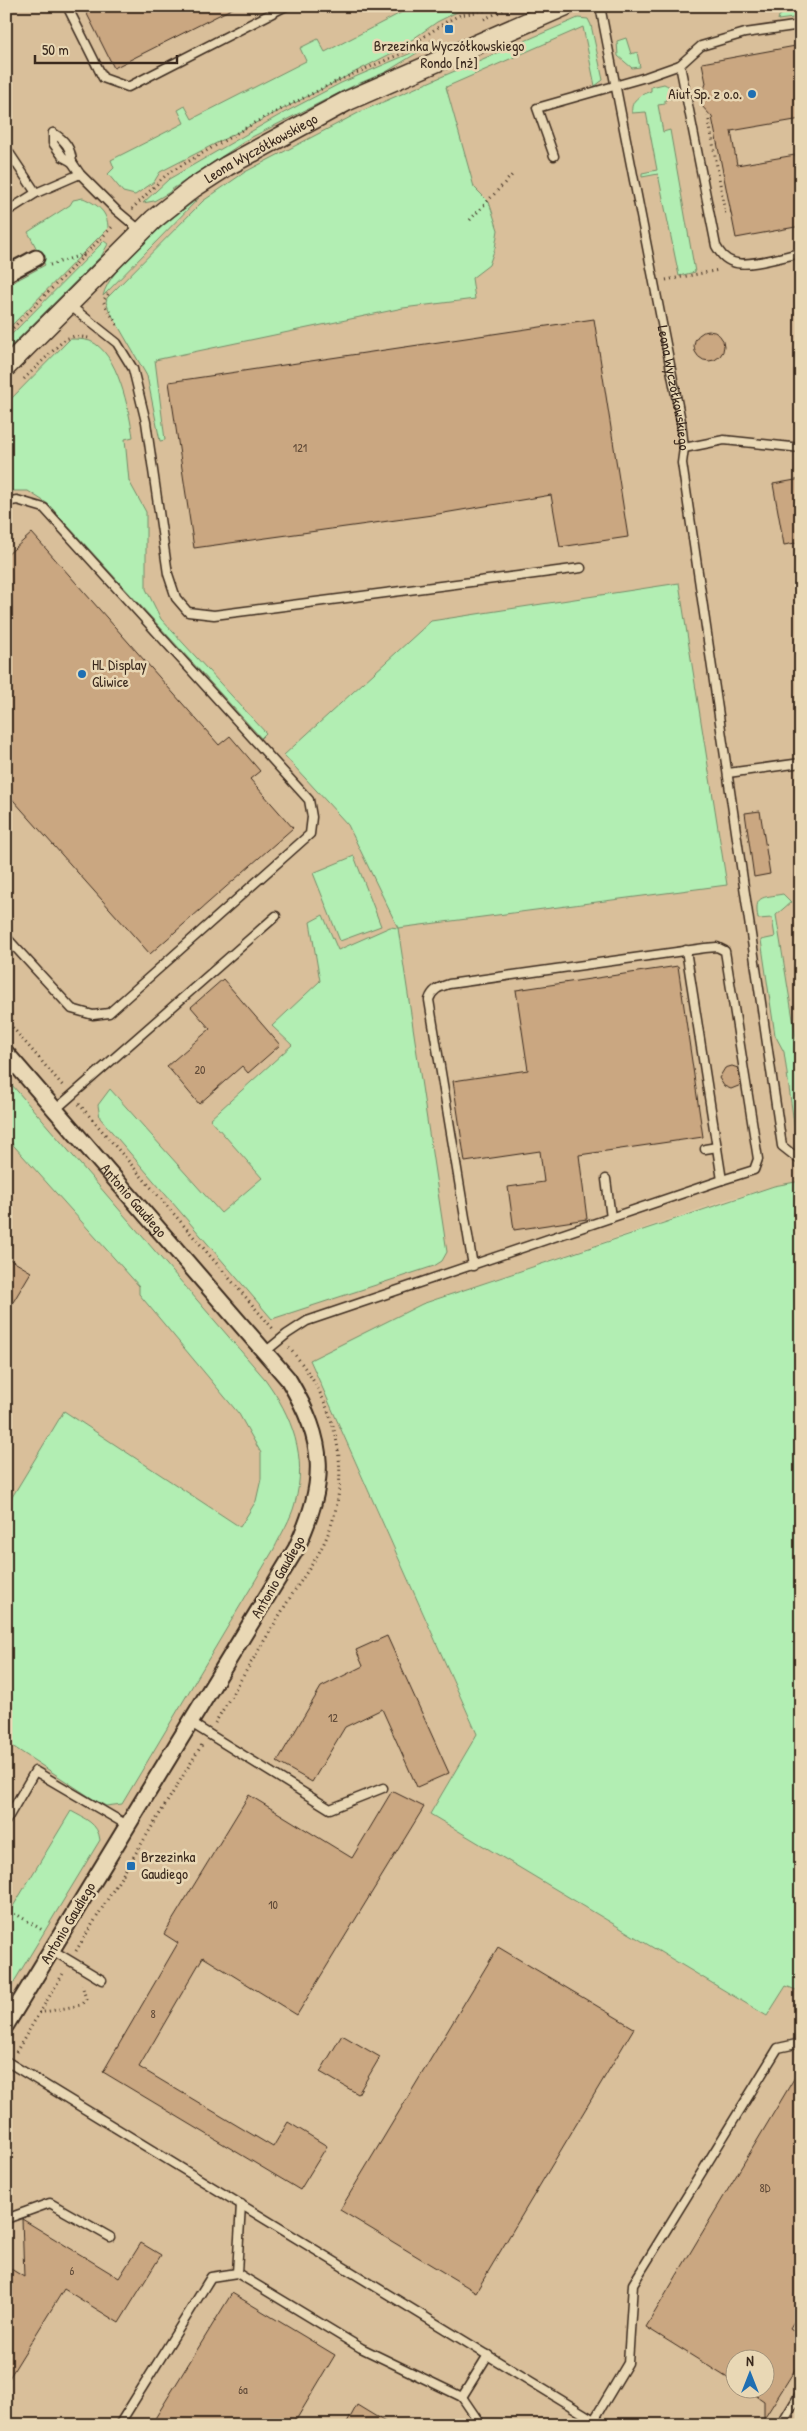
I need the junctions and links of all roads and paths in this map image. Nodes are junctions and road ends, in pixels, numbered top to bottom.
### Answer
1 (67, 6) edge
2 (286, 6) edge
3 (511, 6) edge
4 (566, 6) edge
5 (600, 6) edge
6 (484, 18) dead end
7 (801, 25) edge
8 (431, 41) dead end
9 (399, 53) junction
10 (680, 65) junction
11 (615, 86) junction
12 (708, 115) dead end
13 (6, 148) edge
14 (554, 156) dead end
15 (72, 162) dead end
16 (80, 174) junction
17 (513, 174) dead end
18 (36, 193) junction
19 (138, 202) dead end
20 (6, 212) edge
21 (726, 212) dead end
22 (470, 220) dead end
23 (110, 230) dead end
24 (141, 231) junction
25 (88, 253) junction
26 (801, 254) edge
27 (32, 260) joint
28 (719, 270) dead end
29 (6, 274) edge
30 (654, 283) junction
31 (106, 297) dead end
32 (68, 304) junction
33 (122, 331) dead end
34 (6, 335) edge
35 (90, 339) dead end
36 (6, 367) edge
37 (24, 379) dead end
38 (684, 448) junction
39 (801, 448) edge
40 (6, 502) edge
41 (581, 568) dead end
42 (801, 763) edge
43 (728, 773) junction
44 (276, 916) dead end
45 (6, 937) edge
46 (686, 950) junction
47 (6, 1020) edge
48 (6, 1054) edge
49 (58, 1080) dead end
50 (55, 1110) junction
51 (91, 1119) dead end
52 (716, 1147) junction
53 (705, 1149) dead end
54 (801, 1161) edge
55 (606, 1179) dead end
56 (722, 1180) junction
57 (611, 1218) junction
58 (472, 1266) junction
59 (265, 1320) dead end
60 (265, 1352) junction
61 (191, 1724) junction
62 (203, 1742) dead end
63 (383, 1788) dead end
64 (6, 1821) edge
65 (127, 1825) junction
66 (6, 1908) edge
67 (47, 1932) dead end
68 (82, 1940) dead end
69 (52, 1950) junction
70 (68, 1977) dead end
71 (102, 1980) dead end
72 (79, 1982) dead end
73 (38, 2013) junction
74 (6, 2025) edge
75 (22, 2043) dead end
76 (801, 2043) edge
77 (6, 2061) edge
78 (241, 2204) junction
79 (6, 2219) edge
80 (110, 2236) dead end
81 (237, 2273) junction
82 (488, 2355) junction
83 (801, 2392) edge
84 (462, 2397) junction
85 (594, 2420) junction
86 (119, 2425) edge
87 (481, 2425) edge
88 (602, 2425) edge
89 (780, 2425) edge

1 - 2 lane
3 - 6 path
3 - 9 path
4 - 24 street, Leona Wyczółkowskiego
5 - 11 lane, Leona Wyczółkowskiego
7 - 10 lane
8 - 9 path
9 - 19 path
10 - 11 lane
10 - 26 lane
11 - 14 lane
11 - 30 lane, Leona Wyczółkowskiego
12 - 21 path
13 - 18 lane
15 - 16 lane
16 - 18 lane
16 - 24 lane
17 - 22 path
18 - 20 lane
23 - 25 path
24 - 32 street, Leona Wyczółkowskiego
25 - 27 path
25 - 34 path
27 - 29 street
28 - 30 path
30 - 38 lane, Leona Wyczółkowskiego
31 - 33 path
32 - 36 street, Leona Wyczółkowskiego
32 - 41 lane
35 - 37 path
38 - 39 lane
38 - 43 lane, Leona Wyczółkowskiego
40 - 45 lane
42 - 43 lane
43 - 54 lane, Leona Wyczółkowskiego
44 - 50 lane
46 - 52 lane
46 - 56 lane
46 - 58 lane
47 - 49 path
48 - 50 street, Antonio Gaudiego
50 - 60 street, Antonio Gaudiego
51 - 59 path
52 - 53 lane
52 - 56 lane
55 - 57 lane
56 - 57 lane
57 - 58 lane
58 - 60 lane
60 - 61 street, Antonio Gaudiego
61 - 63 lane
61 - 65 street, Antonio Gaudiego
62 - 68 path
64 - 65 lane
65 - 69 street, Antonio Gaudiego
66 - 67 path
69 - 71 lane
69 - 74 street, Antonio Gaudiego
70 - 73 path
72 - 73 path
73 - 75 path
76 - 85 lane
77 - 78 lane
78 - 81 lane
78 - 82 lane
79 - 80 lane
81 - 84 lane
81 - 86 lane
82 - 84 lane
82 - 85 lane
83 - 89 lane
84 - 87 lane
85 - 88 lane

